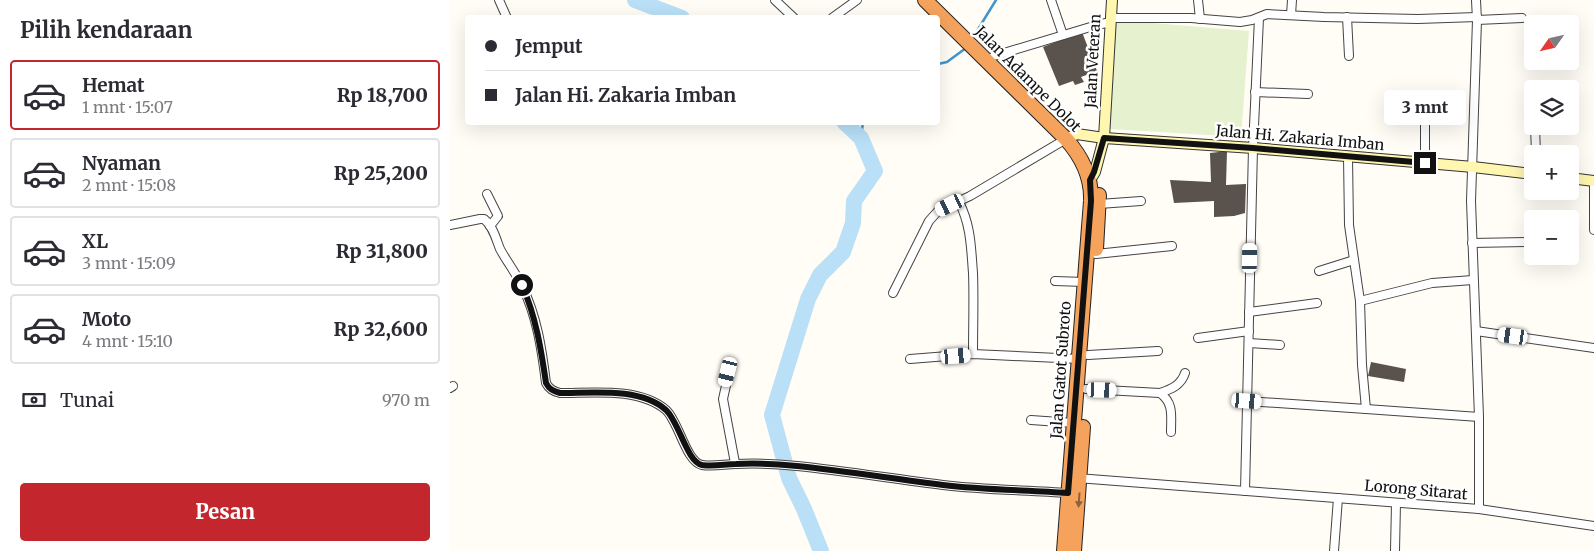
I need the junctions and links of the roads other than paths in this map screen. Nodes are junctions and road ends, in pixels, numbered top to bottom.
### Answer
1 (499, 0) edge
2 (775, 0) edge
3 (857, 0) edge
4 (925, 0) edge
5 (937, 0) edge
6 (1051, 0) edge
7 (1112, 0) edge
8 (1198, 0) edge
9 (1292, 0) edge
10 (1476, 0) edge
11 (506, 15) edge
12 (791, 15) edge
13 (836, 15) edge
14 (1291, 15) junction
15 (1346, 17) junction
16 (1259, 18) junction
17 (1522, 18) dead end
18 (1200, 19) junction
19 (1477, 19) junction
20 (1111, 20) junction
21 (967, 35) junction
22 (1062, 35) junction
23 (979, 46) junction
24 (994, 56) junction
25 (1349, 56) dead end
26 (1255, 92) junction
27 (1308, 94) dead end
28 (1425, 119) dead end
29 (1069, 138) junction
30 (1104, 138) junction
31 (1253, 148) junction
32 (1348, 157) junction
33 (1425, 163) junction
34 (1473, 167) junction
35 (1524, 173) edge
36 (1579, 180) edge
37 (1594, 182) edge
38 (1094, 183) junction
39 (487, 194) dead end
40 (1140, 201) dead end
41 (960, 202) junction
42 (1099, 204) junction
43 (450, 225) edge
44 (490, 226) junction
45 (1594, 230) edge
46 (1472, 242) junction
47 (1524, 242) edge
48 (1094, 244) junction
49 (1172, 246) dead end
50 (1354, 260) junction
51 (1319, 271) dead end
52 (1473, 280) junction
53 (1055, 281) dead end
54 (1084, 282) junction
55 (893, 293) dead end
56 (1360, 301) junction
57 (1317, 303) dead end
58 (1249, 312) junction
59 (1249, 331) junction
60 (1476, 331) junction
61 (1198, 338) dead end
62 (1248, 342) junction
63 (1280, 345) dead end
64 (1594, 348) edge
65 (1158, 351) dead end
66 (973, 354) junction
67 (1083, 357) junction
68 (910, 359) dead end
69 (728, 372) dead end
70 (1185, 372) dead end
71 (1086, 389) junction
72 (1160, 393) junction
73 (1247, 401) junction
74 (1366, 409) junction
75 (1479, 417) junction
76 (1032, 420) dead end
77 (1074, 423) junction
78 (1171, 432) dead end
79 (735, 464) junction
80 (1074, 478) junction
81 (1244, 491) junction
82 (1068, 493) junction
83 (1338, 498) junction
84 (1396, 503) junction
85 (1479, 510) junction
86 (1594, 526) edge
87 (1064, 551) edge
88 (1074, 551) edge
89 (1334, 551) edge
90 (1395, 551) edge

1 - 11 street
2 - 12 street
3 - 13 street
4 - 21 highway, Jalan Adampe Dolot
5 - 21 highway, Jalan Adampe Dolot
6 - 22 street
7 - 20 main road, Jalan Veteran
8 - 18 street
9 - 14 street
10 - 19 street, Lorong Sitarat
14 - 15 street
14 - 16 street
15 - 19 street
15 - 25 street
16 - 18 street
16 - 26 street
17 - 19 street
18 - 20 street
19 - 34 street, Lorong Sitarat
20 - 22 street
20 - 30 main road, Jalan Veteran
21 - 23 highway, Jalan Adampe Dolot
22 - 24 street
23 - 24 highway, Jalan Adampe Dolot
23 - 29 highway, Jalan Adampe Dolot
24 - 29 highway, Jalan Adampe Dolot
26 - 27 street
26 - 31 street
28 - 33 street
29 - 30 main road, Jalan Hi. Zakaria Imban
29 - 38 highway, Jalan Adampe Dolot
29 - 41 street
30 - 31 main road, Jalan Hi. Zakaria Imban
30 - 38 main road, Jalan Veteran
31 - 32 main road, Jalan Hi. Zakaria Imban
31 - 58 street
32 - 33 main road, Jalan Hi. Zakaria Imban
32 - 50 street
33 - 34 main road, Jalan Hi. Zakaria Imban
34 - 35 main road, Jalan Hi. Zakaria Imban
34 - 46 street, Lorong Sitarat
36 - 37 main road
37 - 45 street
38 - 42 highway, Jalan Gatot Subroto
38 - 48 highway, Jalan Gatot Subroto
39 - 44 street
40 - 42 street
41 - 55 street
41 - 66 street
42 - 48 highway, Jalan Gatot Subroto
43 - 44 street
44 - 79 street
46 - 47 street
46 - 52 street, Lorong Sitarat
48 - 49 street
48 - 54 highway, Jalan Gatot Subroto
48 - 67 highway, Jalan Gatot Subroto
50 - 51 street
50 - 56 street
52 - 56 street
52 - 60 street, Lorong Sitarat
53 - 54 street
54 - 67 highway, Jalan Gatot Subroto
56 - 74 street
57 - 58 street
58 - 59 street
59 - 61 street
59 - 62 street
60 - 64 street
60 - 75 street, Lorong Sitarat
62 - 63 street
62 - 73 street
65 - 67 street
66 - 67 street
66 - 68 street
67 - 71 highway, Jalan Gatot Subroto
67 - 77 highway, Jalan Gatot Subroto
69 - 79 street
70 - 72 street
71 - 72 street
71 - 80 highway, Jalan Gatot Subroto
72 - 78 street
73 - 74 street
73 - 81 street
74 - 75 street
75 - 85 street, Lorong Sitarat
76 - 77 street
77 - 80 highway, Jalan Gatot Subroto
79 - 82 street
80 - 81 street, Lorong Sitarat
80 - 82 highway, Jalan Gatot Subroto
80 -> 88 highway, Jalan Gatot Subroto
81 - 83 street, Lorong Sitarat
82 - 87 highway, Jalan Gatot Subroto
83 - 84 street, Lorong Sitarat
83 - 89 street
84 - 85 street, Lorong Sitarat
84 - 90 street
85 - 86 street

